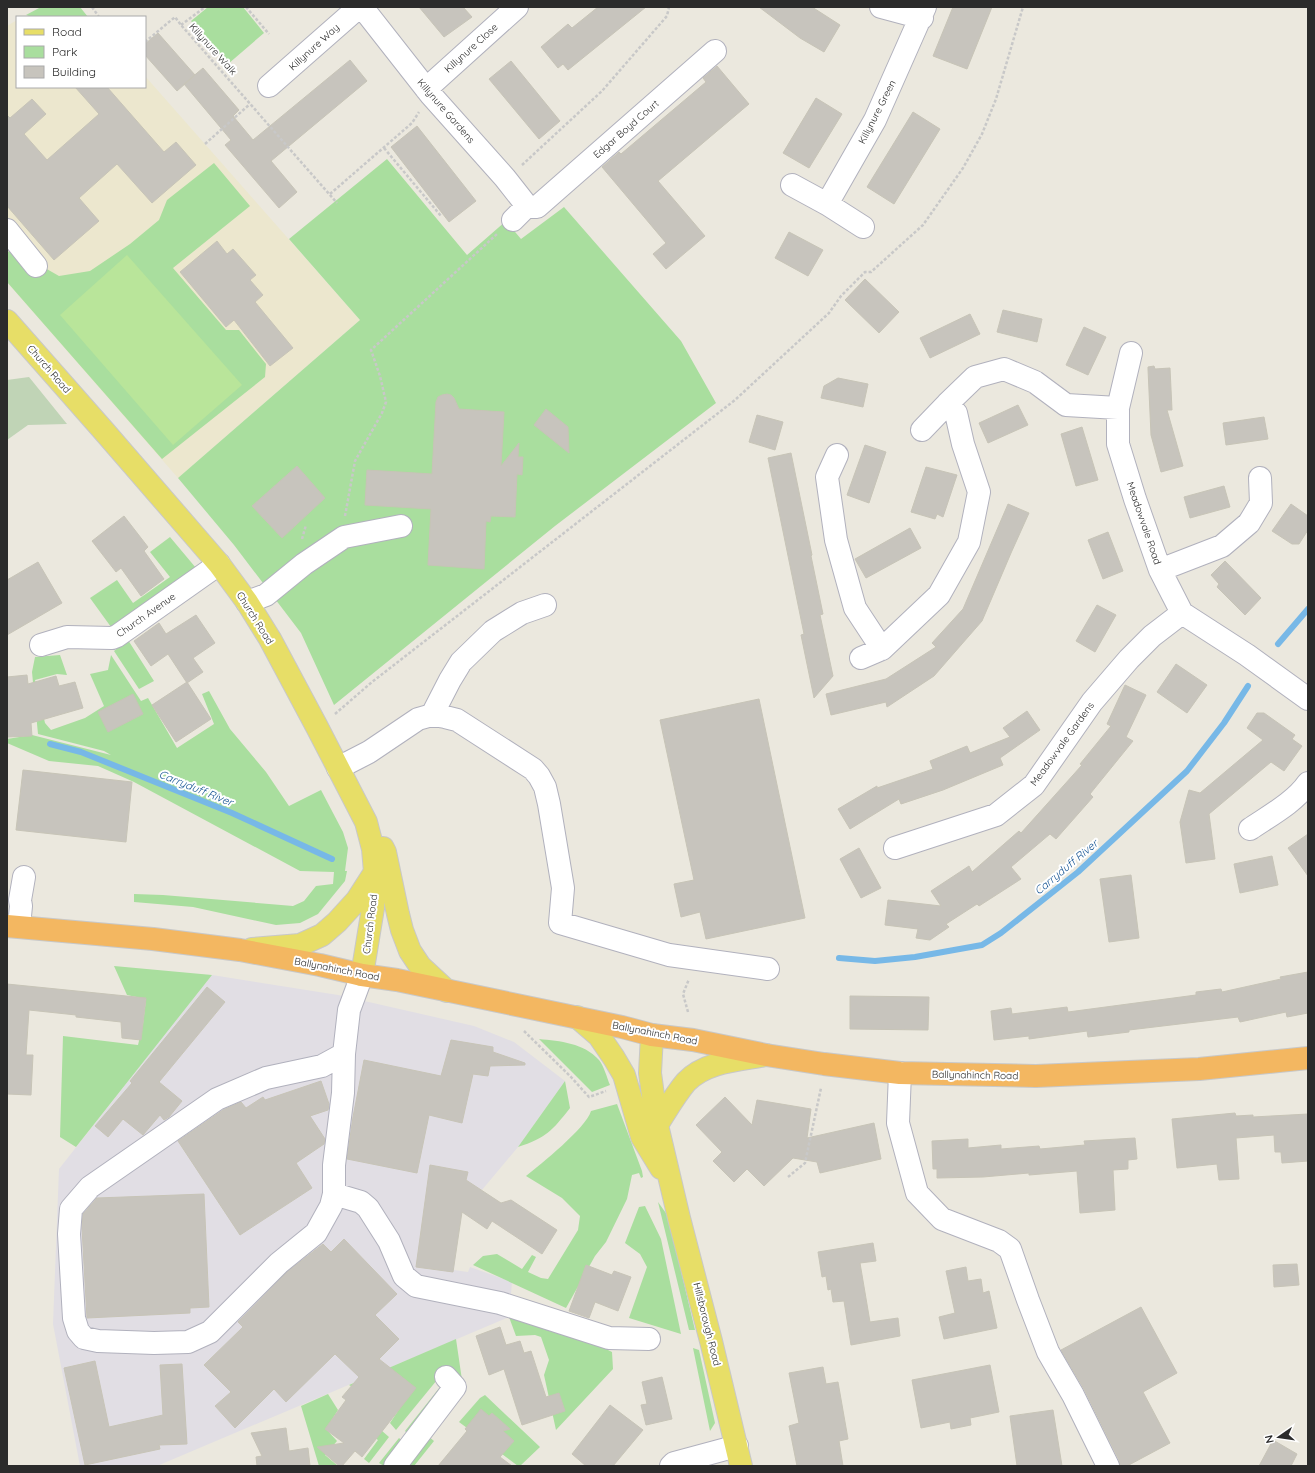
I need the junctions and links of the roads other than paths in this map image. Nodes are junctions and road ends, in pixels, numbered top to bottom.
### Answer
1 (360, 7) edge
2 (517, 7) edge
3 (881, 7) edge
4 (923, 12) edge
5 (715, 51) dead end
6 (269, 86) dead end
7 (428, 92) junction
8 (792, 185) dead end
9 (827, 204) junction
10 (525, 211) joint
11 (863, 227) dead end
12 (7, 230) edge
13 (36, 266) dead end
14 (7, 321) edge
15 (1130, 353) dead end
16 (947, 404) junction
17 (1118, 408) junction
18 (922, 430) dead end
19 (837, 455) dead end
20 (1260, 478) dead end
21 (401, 526) dead end
22 (218, 564) junction
23 (1160, 570) junction
24 (247, 602) junction
25 (545, 605) dead end
26 (1182, 613) junction
27 (41, 645) dead end
28 (882, 649) junction
29 (861, 658) dead end
30 (1308, 699) edge
31 (432, 715) junction
32 (338, 768) junction
33 (1308, 783) edge
34 (366, 822) junction
35 (1250, 829) dead end
36 (895, 848) dead end
37 (375, 872) junction
38 (24, 877) dead end
39 (13, 926) edge
40 (240, 950) junction
41 (768, 969) dead end
42 (362, 975) junction
43 (446, 991) junction
44 (577, 1017) junction
45 (652, 1035) junction
46 (344, 1054) junction
47 (766, 1055) junction
48 (1308, 1058) edge
49 (900, 1073) junction
50 (657, 1125) junction
51 (670, 1182) junction
52 (334, 1194) junction
53 (649, 1339) dead end
54 (457, 1387) dead end
55 (739, 1456) edge
56 (396, 1466) edge
57 (671, 1466) edge
58 (1108, 1466) edge

1 - 6 street, Killynure Way
1 - 7 street, Killynure Gardens
2 - 7 street, Killynure Close
3 - 4 street, Killynure Green
4 - 9 street, Killynure Green
5 - 10 street, Edgar Boyd Court
7 - 10 street, Killynure Gardens
8 - 9 street
9 - 11 street
12 - 13 street
14 - 22 main road, Church Road
15 - 17 street, Meadowvale Road
16 - 17 street
16 - 18 street
16 - 28 street
17 - 23 street, Meadowvale Road
19 - 28 street
20 - 23 street
21 - 24 street
22 - 24 main road, Church Road
22 - 27 street, Church Avenue
23 - 26 street, Meadowvale Road
24 - 32 main road, Church Road
25 - 31 street
26 - 30 street
26 - 36 street, Meadowvale Gardens
28 - 29 street
31 - 32 street
31 - 41 street
32 - 34 main road, Church Road
33 - 35 street
34 - 37 main road, Church Road
34 - 43 main road
37 - 40 main road
37 - 42 main road, Church Road
38 - 39 street
39 - 40 highway, Ballynahinch Road
40 - 42 highway, Ballynahinch Road
42 - 43 highway, Ballynahinch Road
42 - 46 street
43 - 44 highway, Ballynahinch Road
44 - 45 highway, Ballynahinch Road
44 - 51 main road, Hillsborough Road
45 - 47 highway, Ballynahinch Road
45 - 50 main road, Hillsborough Road
46 - 52 street
46 - 52 street
47 - 49 highway, Ballynahinch Road
47 - 50 main road
48 - 49 highway, Ballynahinch Road
49 - 58 street
50 - 51 main road, Hillsborough Road
51 - 55 main road, Hillsborough Road
52 - 53 street
54 - 56 street
55 - 57 street

